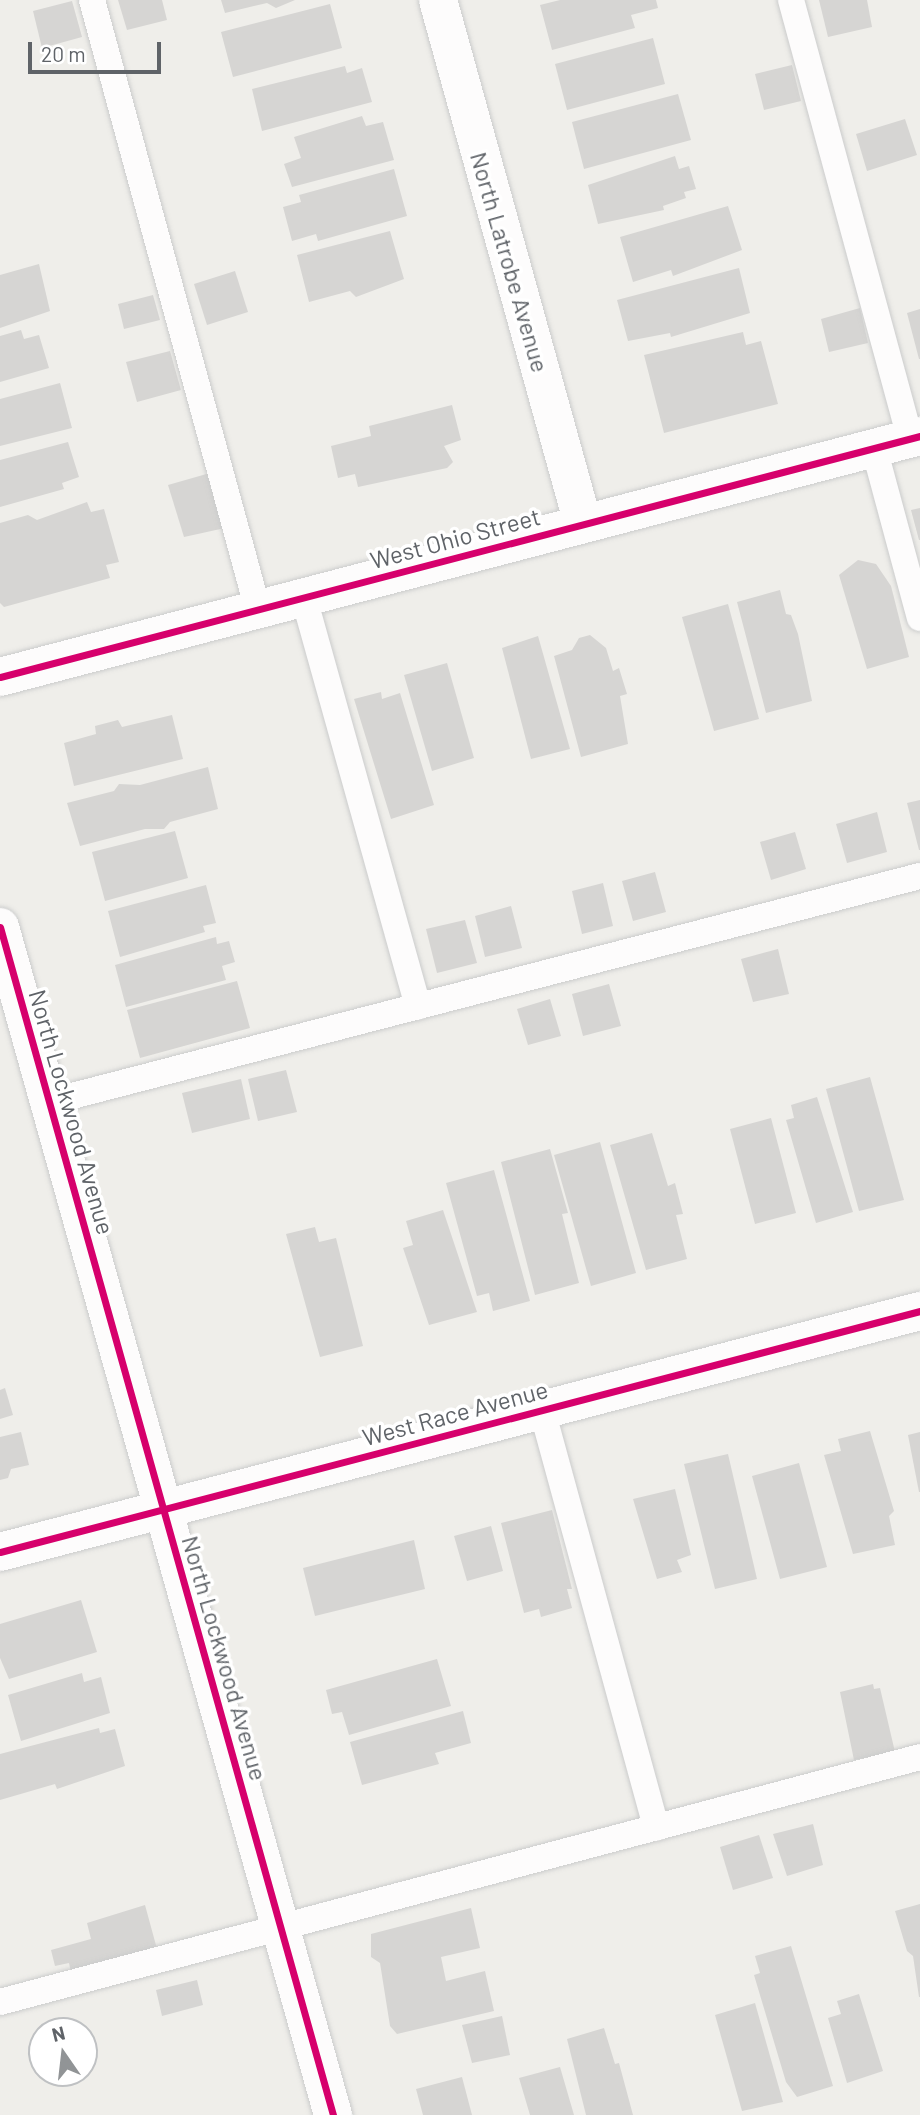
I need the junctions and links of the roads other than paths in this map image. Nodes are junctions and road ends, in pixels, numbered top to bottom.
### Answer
1 (92, 0) edge
2 (438, 0) edge
3 (790, 0) edge
4 (915, 437) edge
5 (874, 448) junction
6 (583, 524) junction
7 (304, 598) junction
8 (258, 610) junction
9 (920, 618) edge
10 (0, 677) edge
11 (920, 876) edge
12 (0, 927) edge
13 (418, 1006) junction
14 (49, 1102) junction
15 (920, 1311) edge
16 (542, 1410) junction
17 (163, 1510) junction
18 (0, 1552) edge
19 (920, 1758) edge
20 (656, 1828) junction
21 (280, 1927) junction
22 (0, 2002) edge
23 (333, 2115) edge

1 - 8 lane
2 - 6 street, North Latrobe Avenue
3 - 4 lane
4 - 5 street, West Ohio Street
5 - 6 street, West Ohio Street
5 - 9 lane
6 - 7 street, West Ohio Street
7 - 8 street, West Ohio Street
7 - 13 lane
8 - 10 street, West Ohio Street
11 - 13 lane
12 - 14 street, North Lockwood Avenue
13 - 14 lane
14 - 17 street, North Lockwood Avenue
15 - 16 street, West Race Avenue
16 - 17 street, West Race Avenue
16 - 20 lane
17 - 18 street, West Race Avenue
17 - 21 street, North Lockwood Avenue
19 - 20 lane
20 - 21 lane
21 - 22 lane
21 - 23 street, North Lockwood Avenue

